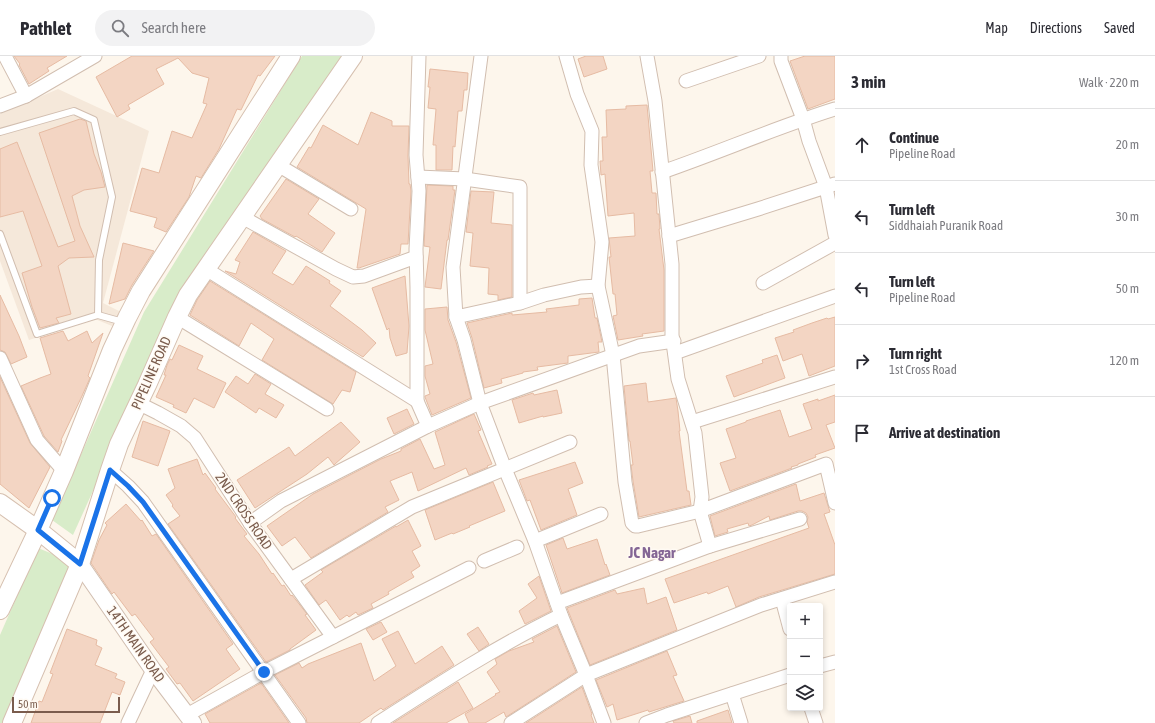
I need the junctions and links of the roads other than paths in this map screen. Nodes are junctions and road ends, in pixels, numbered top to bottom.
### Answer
1 (5, 56) edge
2 (95, 56) edge
3 (291, 56) edge
4 (353, 56) edge
5 (419, 56) edge
6 (481, 56) edge
7 (566, 56) edge
8 (647, 56) edge
9 (759, 56) edge
10 (781, 56) edge
11 (686, 80) dead end
12 (26, 96) junction
13 (0, 106) edge
14 (835, 109) edge
15 (803, 119) junction
16 (0, 132) edge
17 (278, 164) junction
18 (662, 172) junction
19 (418, 177) junction
20 (465, 179) junction
21 (830, 186) edge
22 (351, 209) dead end
23 (242, 217) junction
24 (0, 234) edge
25 (835, 234) edge
26 (669, 236) junction
27 (835, 243) edge
28 (416, 257) junction
29 (206, 269) junction
30 (763, 283) dead end
31 (598, 286) junction
32 (835, 296) edge
33 (520, 303) junction
34 (98, 315) junction
35 (176, 317) junction
36 (456, 317) junction
37 (125, 322) junction
38 (674, 347) junction
39 (613, 355) junction
40 (0, 360) edge
41 (835, 377) edge
42 (417, 401) junction
43 (138, 403) junction
44 (480, 403) junction
45 (327, 409) dead end
46 (692, 422) junction
47 (428, 426) junction
48 (570, 442) dead end
49 (831, 463) edge
50 (505, 469) junction
51 (110, 470) junction
52 (64, 471) junction
53 (0, 503) edge
54 (835, 503) edge
55 (700, 511) junction
56 (601, 514) dead end
57 (800, 519) dead end
58 (250, 523) junction
59 (38, 530) junction
60 (535, 541) junction
61 (710, 546) junction
62 (517, 547) dead end
63 (484, 561) dead end
64 (80, 564) junction
65 (469, 568) dead end
66 (291, 579) junction
67 (835, 582) edge
68 (782, 599) junction
69 (559, 609) junction
70 (0, 610) edge
71 (787, 618) edge
72 (333, 637) junction
73 (835, 662) edge
74 (823, 665) edge
75 (153, 670) junction
76 (264, 672) junction
77 (586, 675) junction
78 (787, 676) edge
79 (732, 694) junction
80 (812, 711) edge
81 (190, 719) edge
82 (668, 719) edge
83 (382, 722) edge
84 (12, 723) edge
85 (128, 723) edge
86 (299, 723) edge
87 (511, 723) edge
88 (604, 723) edge
89 (646, 723) edge
90 (741, 723) edge
91 (816, 723) edge

1 - 12 street
2 - 12 street
3 - 37 main road
4 - 17 main road, PIPELINE ROAD
5 - 19 street
6 - 20 street
7 - 31 street
8 - 18 street
9 - 11 street
10 - 15 street
12 - 13 street
14 - 15 street
15 - 18 street
15 - 21 street
16 - 34 lane
17 - 22 street
17 - 23 main road, PIPELINE ROAD
18 - 26 street
19 - 20 street
19 - 28 street
20 - 33 street
20 - 36 street
21 - 25 street
21 - 26 street
23 - 28 street
23 - 29 main road, PIPELINE ROAD
24 - 34 lane
26 - 38 street
27 - 30 street
28 - 42 street
29 - 35 main road, PIPELINE ROAD
29 - 42 street
31 - 33 street
31 - 39 street
32 - 38 street
33 - 36 street
34 - 37 lane
35 - 43 main road, PIPELINE ROAD
35 - 45 street
36 - 44 street
37 - 52 main road
38 - 39 street
38 - 46 street
39 - 44 street
39 - 55 street
40 - 52 street
41 - 46 street
42 - 47 street
43 - 51 main road, PIPELINE ROAD
43 - 58 street, 2ND CROSS ROAD
44 - 47 street
44 - 50 street
46 - 55 street
47 - 58 street
48 - 50 street
49 - 54 street
49 - 55 street
50 - 60 street
50 - 66 street
51 - 64 main road, PIPELINE ROAD
51 - 76 street
52 - 59 main road
53 - 59 main road
55 - 61 street
56 - 60 street
57 - 61 street
58 - 66 street, 2ND CROSS ROAD
59 - 64 main road
59 - 70 main road
60 - 69 street
61 - 69 street
62 - 63 street
64 - 75 street, 14TH MAIN ROAD
64 - 84 main road, PIPELINE ROAD
65 - 72 street
66 - 72 street, 2ND CROSS ROAD
67 - 68 street
68 - 71 street
68 - 77 street
69 - 77 street
69 - 83 street
72 - 76 street
73 - 74 street
75 - 81 street, 14TH MAIN ROAD
75 - 85 street
76 - 81 street
76 - 86 street
77 - 87 street
77 - 88 street
78 - 79 street
79 - 82 street
79 - 90 street
80 - 91 street
82 - 89 street

